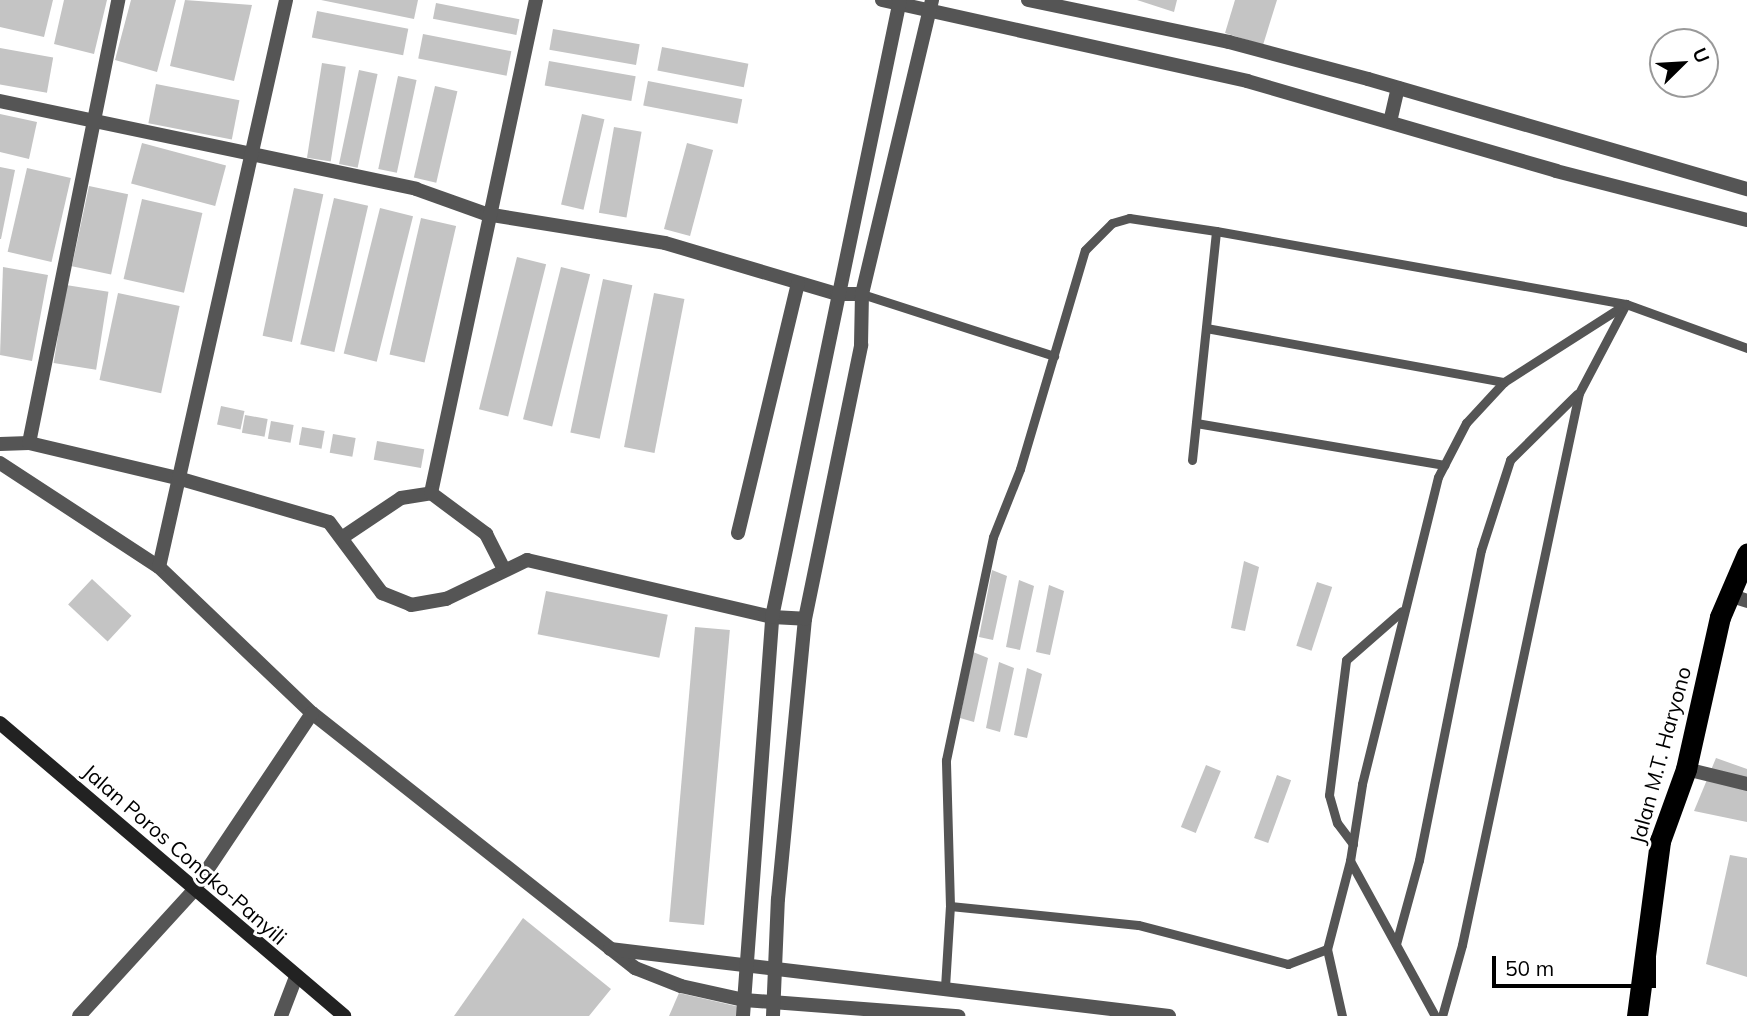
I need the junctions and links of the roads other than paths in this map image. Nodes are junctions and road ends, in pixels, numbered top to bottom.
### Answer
1 (118, 0) edge
2 (286, 0) edge
3 (536, 0) edge
4 (882, 0) edge
5 (1028, 0) edge
6 (899, 2) edge
7 (931, 6) edge
8 (1093, 7) edge
9 (1398, 88) junction
10 (0, 101) edge
11 (90, 119) junction
12 (1390, 122) junction
13 (253, 155) junction
14 (1747, 189) edge
15 (486, 214) junction
16 (1747, 220) edge
17 (1216, 231) junction
18 (798, 283) junction
19 (837, 294) junction
20 (862, 294) junction
21 (1626, 304) junction
22 (1206, 328) junction
23 (1747, 348) edge
24 (1054, 356) junction
25 (1504, 382) junction
26 (1579, 393) junction
27 (1196, 423) junction
28 (29, 443) junction
29 (0, 444) edge
30 (1192, 460) dead end
31 (0, 463) edge
32 (1444, 465) junction
33 (181, 479) junction
34 (431, 493) junction
35 (738, 533) dead end
36 (343, 537) junction
37 (1747, 554) edge
38 (159, 567) junction
39 (503, 568) junction
40 (1739, 598) edge
41 (1402, 611) junction
42 (772, 617) junction
43 (805, 619) junction
44 (312, 713) junction
45 (0, 723) edge
46 (1686, 769) junction
47 (1747, 783) edge
48 (1353, 844) junction
49 (1350, 861) junction
50 (194, 891) junction
51 (950, 906) junction
52 (1396, 944) junction
53 (610, 949) junction
54 (1326, 949) junction
55 (745, 967) junction
56 (773, 968) junction
57 (296, 977) junction
58 (945, 987) junction
59 (744, 1000) junction
60 (773, 1009) edge
61 (938, 1013) junction
62 (896, 1014) edge
63 (79, 1016) edge
64 (281, 1016) edge
65 (344, 1016) edge
66 (743, 1016) edge
67 (958, 1016) edge
68 (1169, 1016) edge
69 (1342, 1016) edge
70 (1435, 1016) edge
71 (1442, 1016) edge
72 (1637, 1016) edge

1 - 11 street
2 - 13 street
3 - 15 street
4 - 6 street
5 - 8 street
6 - 7 street
6 - 19 street
7 - 12 street
7 - 20 street
8 - 9 street
9 - 12 street
9 - 14 street
10 - 11 street
11 - 13 street
11 - 28 street
12 - 16 street
13 - 15 street
13 - 33 street
15 - 18 street
15 - 34 street
17 - 21 lane
17 - 22 lane
17 - 24 lane
18 - 19 street
18 - 35 street
19 - 20 street
19 - 42 street
20 - 24 lane
20 - 43 street
21 - 23 lane
21 - 25 lane
21 - 26 lane
22 - 25 lane
22 - 27 lane
24 - 51 lane
25 - 32 lane
26 - 52 lane
26 - 71 lane
27 - 30 lane
27 - 32 lane
28 - 29 street
28 - 33 street
31 - 38 street
32 - 41 lane
33 - 36 street
33 - 38 street
34 - 36 street
34 - 39 street
36 - 39 street
37 - 40 highway, Jalan M.T. Haryono
38 - 44 street
39 - 42 street
40 - 46 highway, Jalan M.T. Haryono
41 - 48 lane
41 - 48 lane
42 - 43 street
42 - 55 street
43 - 56 street
44 - 50 street
44 - 53 street
45 - 50 main road, Jalan Poros Congko-Panyili
46 - 47 street
46 - 72 highway, Jalan M.T. Haryono
48 - 49 lane
49 - 52 lane
49 - 54 lane
50 - 57 main road, Jalan Poros Congko-Panyili
50 - 63 street
51 - 54 lane
51 - 58 lane
52 - 70 lane
53 - 55 street
53 - 59 street
54 - 69 lane
55 - 56 street
55 - 59 street
56 - 58 street
56 - 60 street
57 - 64 street
57 - 65 main road, Jalan Poros Congko-Panyili
58 - 61 street
58 - 68 street
59 - 60 street
59 - 66 street
60 - 62 street
61 - 62 street
61 - 67 street

